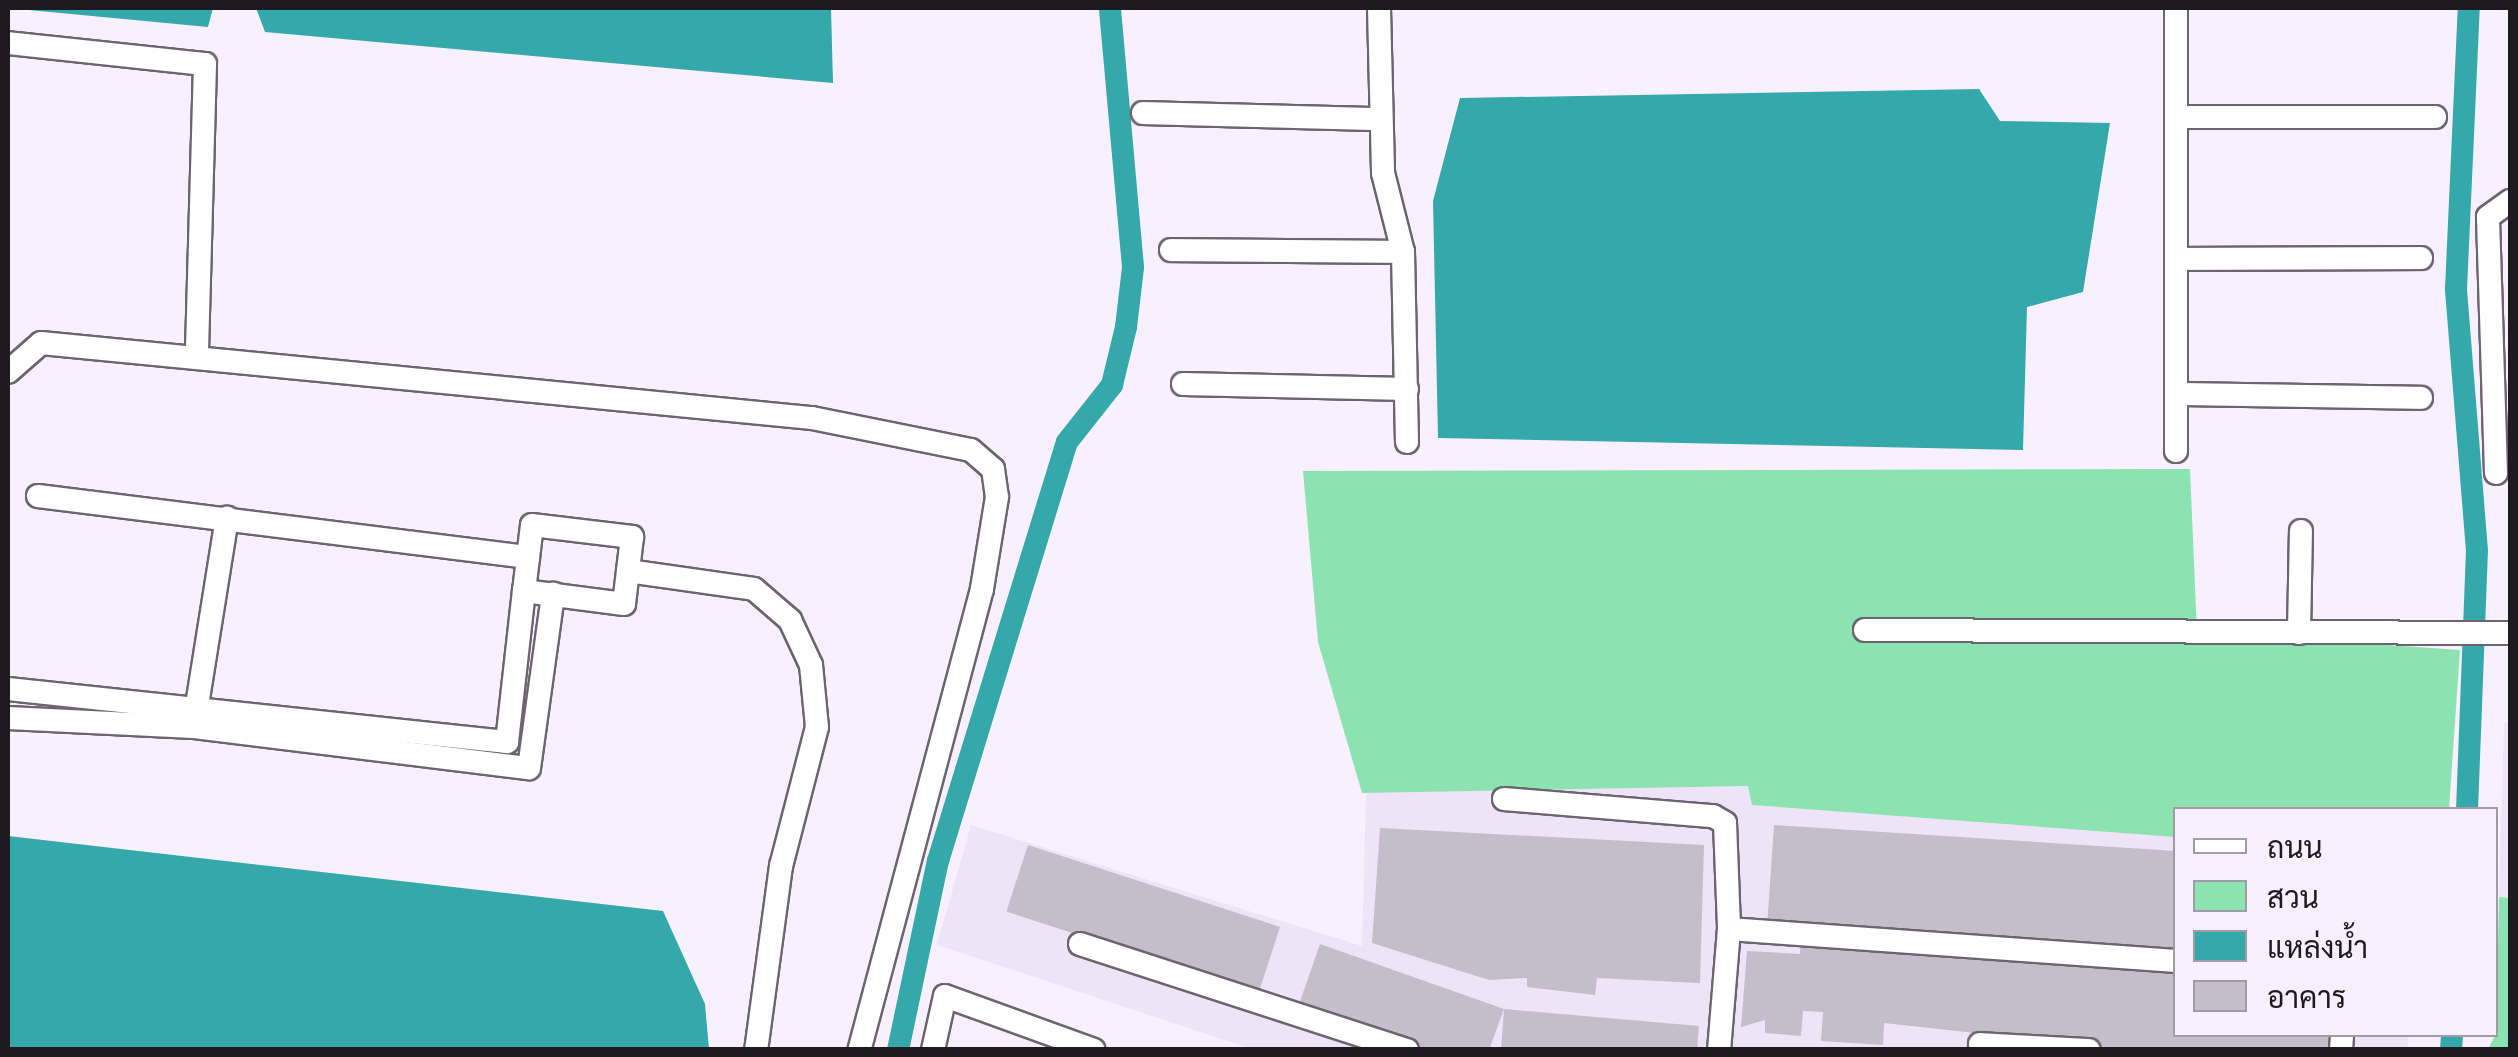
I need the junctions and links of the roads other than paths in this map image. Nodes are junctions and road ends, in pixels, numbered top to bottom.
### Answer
1 (1380, 8) edge
2 (2176, 8) edge
3 (8, 43) edge
4 (1143, 113) dead end
5 (2176, 117) junction
6 (2435, 117) dead end
7 (1380, 119) junction
8 (2510, 201) edge
9 (1172, 250) dead end
10 (1403, 252) junction
11 (2420, 258) dead end
12 (2178, 259) junction
13 (197, 358) junction
14 (8, 372) edge
15 (1183, 384) dead end
16 (1407, 388) junction
17 (2177, 394) junction
18 (2421, 398) dead end
19 (1407, 442) dead end
20 (2176, 451) dead end
21 (2496, 473) dead end
22 (38, 496) dead end
23 (227, 518) junction
24 (2301, 531) dead end
25 (528, 557) junction
26 (628, 571) junction
27 (524, 591) junction
28 (553, 594) junction
29 (1865, 630) dead end
30 (2299, 633) junction
31 (2510, 633) edge
32 (8, 689) edge
33 (8, 718) edge
34 (195, 718) junction
35 (490, 752) junction
36 (1504, 799) dead end
37 (1729, 929) junction
38 (1080, 944) dead end
39 (2173, 961) edge
40 (1980, 1044) dead end
41 (756, 1050) edge
42 (860, 1050) edge
43 (933, 1050) edge
44 (1094, 1050) edge
45 (1407, 1050) edge
46 (1719, 1050) edge
47 (2089, 1050) edge

1 - 7 street
2 - 5 street
3 - 13 street
4 - 7 street
5 - 6 street
5 - 12 street
7 - 10 street
8 - 21 street
9 - 10 street
10 - 16 street
11 - 12 street
12 - 17 street
13 - 14 street
13 - 42 street
15 - 16 street
16 - 19 street
17 - 18 street
17 - 20 street
22 - 23 street
23 - 25 street
23 - 34 street
24 - 30 street
25 - 26 street
25 - 27 street
26 - 28 street
26 - 41 street
27 - 28 street
27 - 35 street
28 - 35 street
29 - 30 street
30 - 31 street
32 - 34 street
33 - 34 street
34 - 35 street
36 - 37 street
37 - 39 street
37 - 46 street
38 - 45 street
40 - 47 street
43 - 44 street

